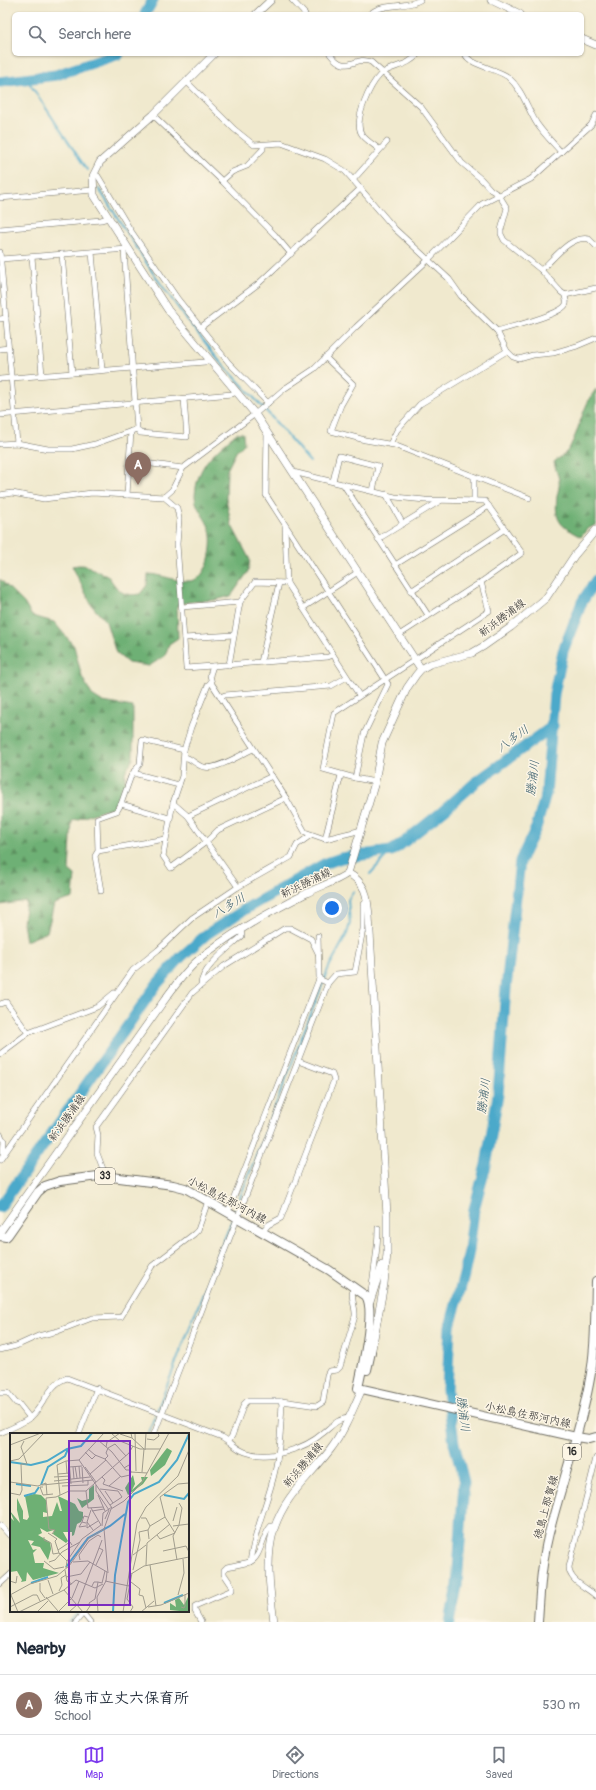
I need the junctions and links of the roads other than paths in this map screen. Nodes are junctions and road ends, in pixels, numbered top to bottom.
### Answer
1 (271, 0) edge
2 (292, 0) edge
3 (420, 0) edge
4 (491, 0) edge
5 (258, 12) edge
6 (304, 12) edge
7 (373, 12) edge
8 (516, 12) edge
9 (584, 40) edge
10 (596, 45) edge
11 (212, 56) edge
12 (332, 56) edge
13 (359, 56) edge
14 (416, 56) edge
15 (467, 56) edge
16 (359, 60) junction
17 (384, 73) junction
18 (186, 81) junction
19 (153, 115) junction
20 (596, 115) edge
21 (387, 142) dead end
22 (263, 146) junction
23 (380, 150) junction
24 (562, 152) junction
25 (94, 174) junction
26 (354, 180) junction
27 (222, 181) junction
28 (361, 188) junction
29 (93, 190) junction
30 (499, 195) junction
31 (0, 198) edge
32 (108, 218) junction
33 (0, 229) edge
34 (596, 246) edge
35 (126, 249) junction
36 (0, 252) edge
37 (92, 252) junction
38 (62, 254) junction
39 (291, 254) junction
40 (32, 256) junction
41 (1, 259) edge
42 (428, 260) junction
43 (541, 270) junction
44 (596, 288) edge
45 (565, 295) junction
46 (6, 318) junction
47 (0, 319) edge
48 (201, 327) junction
49 (497, 331) junction
50 (596, 338) edge
51 (9, 348) junction
52 (0, 349) edge
53 (507, 351) junction
54 (325, 357) junction
55 (209, 360) junction
56 (133, 367) junction
57 (102, 370) junction
58 (72, 373) junction
59 (42, 375) junction
60 (12, 378) junction
61 (0, 379) edge
62 (236, 392) junction
63 (184, 399) junction
64 (135, 403) junction
65 (268, 403) junction
66 (15, 413) junction
67 (255, 414) junction
68 (0, 415) edge
69 (137, 429) junction
70 (131, 431) junction
71 (267, 432) junction
72 (17, 443) junction
73 (0, 444) edge
74 (390, 444) junction
75 (129, 461) junction
76 (183, 468) junction
77 (292, 472) junction
78 (474, 477) junction
79 (332, 481) junction
80 (343, 484) junction
81 (373, 491) junction
82 (386, 494) junction
83 (0, 495) edge
84 (127, 495) junction
85 (164, 497) junction
86 (529, 498) dead end
87 (440, 500) junction
88 (474, 501) junction
89 (488, 506) junction
90 (403, 524) junction
91 (285, 525) junction
92 (505, 529) junction
93 (596, 530) edge
94 (378, 539) junction
95 (394, 565) junction
96 (358, 572) junction
97 (481, 582) junction
98 (279, 583) junction
99 (287, 583) junction
100 (328, 591) junction
101 (411, 591) junction
102 (240, 602) junction
103 (182, 607) junction
104 (303, 608) junction
105 (428, 615) junction
106 (234, 635) junction
107 (399, 635) junction
108 (184, 638) junction
109 (333, 655) junction
110 (415, 659) junction
111 (261, 662) junction
112 (229, 665) junction
113 (213, 666) junction
114 (421, 669) junction
115 (347, 677) junction
116 (385, 679) junction
117 (211, 682) junction
118 (359, 696) junction
119 (220, 697) junction
120 (253, 749) junction
121 (184, 750) junction
122 (185, 757) junction
123 (134, 771) junction
124 (341, 775) junction
125 (272, 776) junction
126 (355, 778) junction
127 (375, 782) junction
128 (179, 785) junction
129 (286, 798) junction
130 (173, 803) junction
131 (121, 804) junction
132 (188, 816) junction
133 (169, 818) junction
134 (361, 832) junction
135 (310, 835) junction
136 (165, 839) junction
137 (325, 839) junction
138 (206, 842) junction
139 (98, 851) junction
140 (349, 871) junction
141 (238, 887) junction
142 (101, 891) dead end
143 (367, 901) junction
144 (241, 930) junction
145 (318, 936) dead end
146 (318, 953) junction
147 (320, 980) junction
148 (328, 982) junction
149 (201, 985) junction
150 (116, 993) junction
151 (0, 1004) edge
152 (28, 1033) junction
153 (0, 1054) edge
154 (298, 1061) junction
155 (0, 1134) edge
156 (2, 1158) edge
157 (102, 1176) junction
158 (208, 1201) junction
159 (233, 1215) junction
160 (378, 1228) dead end
161 (0, 1232) edge
162 (262, 1232) junction
163 (387, 1233) junction
164 (0, 1236) edge
165 (596, 1281) edge
166 (354, 1287) junction
167 (370, 1302) junction
168 (368, 1333) junction
169 (0, 1350) edge
170 (371, 1352) junction
171 (97, 1388) junction
172 (363, 1389) junction
173 (0, 1393) edge
174 (282, 1401) junction
175 (159, 1412) junction
176 (30, 1418) junction
177 (349, 1418) junction
178 (0, 1433) edge
179 (79, 1433) edge
180 (154, 1433) edge
181 (576, 1437) junction
182 (596, 1437) edge
183 (229, 1440) junction
184 (278, 1453) junction
185 (596, 1458) edge
186 (0, 1525) edge
187 (275, 1526) junction
188 (10, 1536) edge
189 (250, 1562) junction
190 (10, 1575) edge
191 (0, 1584) edge
192 (596, 1596) edge
193 (83, 1612) edge
194 (76, 1622) edge
195 (90, 1622) edge
196 (201, 1622) edge
197 (274, 1622) edge
198 (538, 1622) edge

1 - 5 street
2 - 6 street
3 - 7 street
4 - 8 street
9 - 10 street
11 - 18 street
12 - 16 street
13 - 16 street
14 - 17 street
15 - 24 street
16 - 17 street
17 - 23 street
17 - 30 street
18 - 19 street
18 - 22 street
19 - 25 street
19 - 27 street
20 - 24 street
21 - 23 street
22 - 26 street
22 - 27 street
23 - 26 street
24 - 30 street
25 - 29 street
25 - 48 street
26 - 28 street
27 - 39 street
28 - 39 street
28 - 42 street
29 - 31 street
29 - 32 street
30 - 42 street
30 - 43 street
32 - 33 street
32 - 35 street
34 - 43 street
35 - 37 street
35 - 55 street
35 - 56 street
36 - 41 street
37 - 38 street
37 - 57 street
38 - 40 street
38 - 58 street
39 - 48 street
40 - 41 street
40 - 59 street
41 - 46 street
42 - 49 street
42 - 54 street
43 - 45 street
44 - 45 street
45 - 49 street
46 - 47 street
46 - 51 street
48 - 65 street
49 - 53 street
50 - 53 street
51 - 52 street
51 - 60 street
53 - 74 street
54 - 65 street
54 - 74 street
55 - 56 street
55 - 62 street
56 - 57 street
56 - 64 street
57 - 58 street
58 - 59 street
59 - 60 street
60 - 61 street
60 - 66 street
62 - 63 street
62 - 67 street
63 - 64 street
63 - 69 street
64 - 66 street
64 - 69 street
65 - 67 street
66 - 68 street
66 - 72 street
67 - 71 street
67 - 76 street
69 - 70 street
70 - 72 street
70 - 75 street
71 - 77 street
71 - 91 street
72 - 73 street
74 - 78 street
75 - 76 street
75 - 84 street
76 - 85 street
77 - 79 street
77 - 96 street
78 - 86 street
78 - 88 street
79 - 80 street
79 - 81 street
80 - 81 street
80 - 94 street
81 - 82 street
82 - 87 street
82 - 90 street
83 - 84 street
84 - 85 street
85 - 103 street
87 - 88 street
87 - 90 street
88 - 89 street
89 - 92 street
89 - 95 street
90 - 94 street
91 - 99 street
91 - 100 street
92 - 97 street
92 - 101 street
93 - 114 street, 新浜勝浦線
94 - 95 street
95 - 101 street
96 - 100 street
96 - 107 street
97 - 105 street
97 - 110 street
98 - 99 street
98 - 102 street
98 - 111 street
99 - 104 street
100 - 104 street
100 - 116 street
101 - 105 street
102 - 103 street
102 - 106 street
103 - 108 street
104 - 109 street
105 - 107 street
106 - 108 street
106 - 112 street
107 - 110 street
108 - 113 street
109 - 111 street
109 - 115 street
110 - 114 street
110 - 116 street
111 - 112 street
112 - 113 street
113 - 117 street
114 - 127 street
115 - 118 street
115 - 119 street
116 - 118 street
116 - 126 street
117 - 119 street
117 - 121 street
118 - 124 street
119 - 120 street
120 - 122 street
120 - 125 street
121 - 122 street
121 - 123 street
122 - 128 street
123 - 128 street
123 - 131 street
124 - 126 street
124 - 137 street
125 - 129 street
125 - 132 street
126 - 127 street
127 - 134 street
128 - 130 street
129 - 135 street
129 - 138 street
130 - 132 street
130 - 133 street
131 - 133 street
131 - 139 street
132 - 138 street
133 - 136 street
134 - 137 street
134 - 140 street
135 - 137 street
135 - 141 street
136 - 138 street
136 - 139 street
138 - 141 street
139 - 142 street
140 - 143 street
140 - 144 street, 新浜勝浦線
141 - 150 street
143 - 148 street
143 - 163 street
144 - 149 street
144 - 161 street, 新浜勝浦線
145 - 146 street
146 - 147 street
146 - 149 street
147 - 148 street
147 - 159 street
148 - 154 street
149 - 157 street
150 - 152 street
150 - 156 street
151 - 152 street
152 - 153 street
154 - 159 street
154 - 162 street
155 - 156 street
157 - 158 main road, 小松島佐那河内線 / 33
157 - 164 main road, 小松島佐那河内線 / 33
158 - 159 main road, 小松島佐那河内線 / 33
158 - 169 street
159 - 162 main road, 小松島佐那河内線 / 33
159 - 175 street
160 - 167 street
162 - 166 main road, 小松島佐那河内線 / 33
163 - 167 street
163 - 170 street
165 - 181 main road, 徳島上那賀線 / 16
166 - 167 main road, 小松島佐那河内線 / 33
166 - 174 street
167 - 168 main road
168 - 170 main road
168 - 172 main road
170 - 172 main road
171 - 175 street
171 - 176 street
171 - 179 street
172 - 177 street, 新浜勝浦線
172 - 181 main road, 小松島佐那河内線
173 - 176 street
174 - 183 street
174 - 184 street
175 - 180 street
175 - 183 street
176 - 178 street
177 - 184 street
177 - 187 street, 新浜勝浦線
181 - 182 main road, 小松島佐那河内線
181 - 198 main road, 徳島上那賀線 / 16
183 - 184 street
184 - 189 street
185 - 192 street
186 - 188 street
187 - 189 street
187 - 197 street, 新浜勝浦線
189 - 196 street
190 - 191 street
193 - 194 street
193 - 195 street

